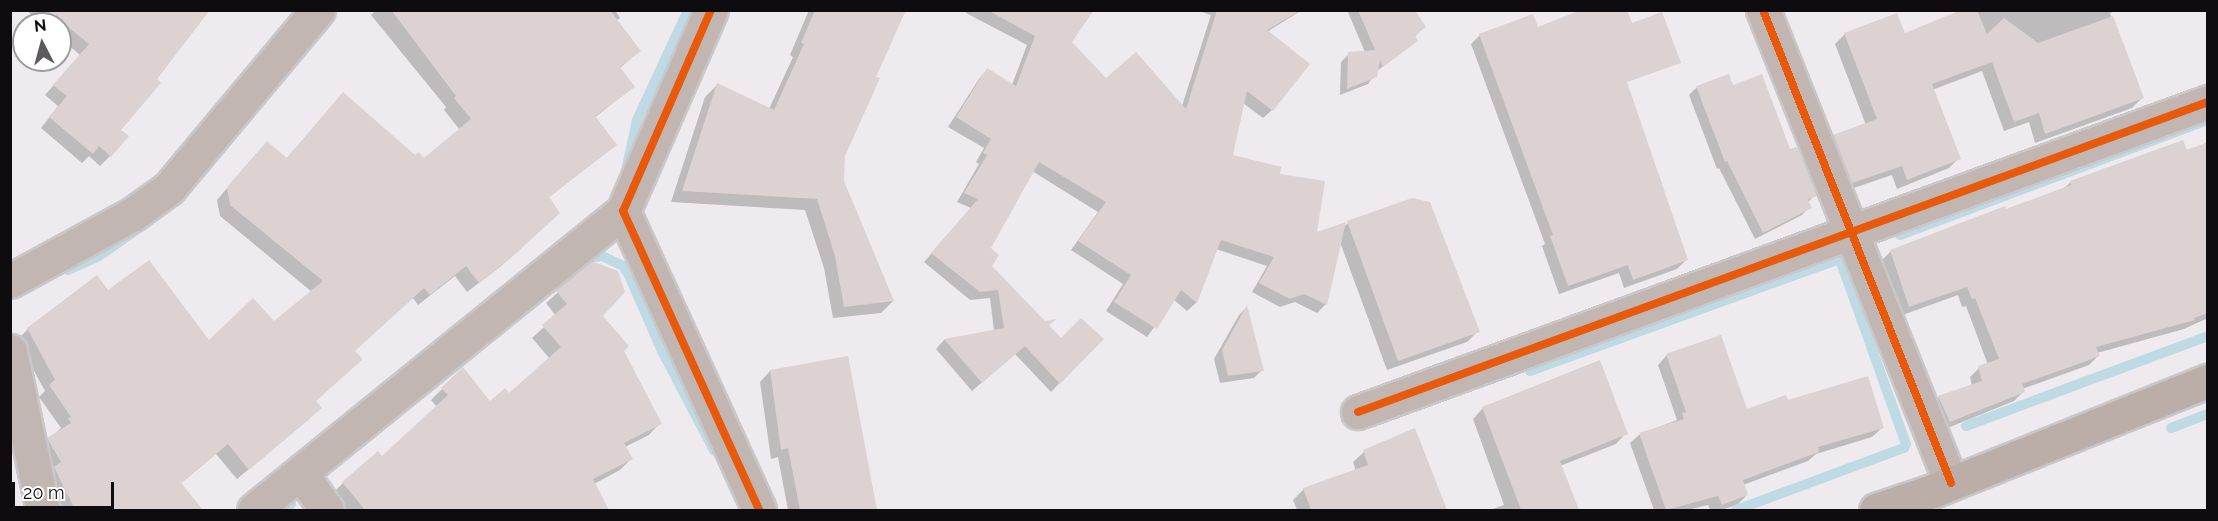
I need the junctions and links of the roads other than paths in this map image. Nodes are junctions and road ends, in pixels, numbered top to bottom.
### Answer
1 (318, 10) edge
2 (711, 10) edge
3 (1763, 10) edge
4 (2208, 102) edge
5 (623, 211) junction
6 (1851, 231) junction
7 (10, 281) edge
8 (10, 351) edge
9 (2208, 381) edge
10 (1358, 412) dead end
11 (302, 474) junction
12 (1940, 494) edge
13 (43, 510) edge
14 (254, 510) edge
15 (327, 510) edge
16 (759, 510) edge
17 (1876, 510) edge

1 - 7 street
2 - 5 street
3 - 6 street
4 - 6 street
5 - 11 street
5 - 16 street
6 - 10 street
6 - 12 street
8 - 13 street
9 - 12 main road
11 - 14 street
11 - 15 street
12 - 17 main road

